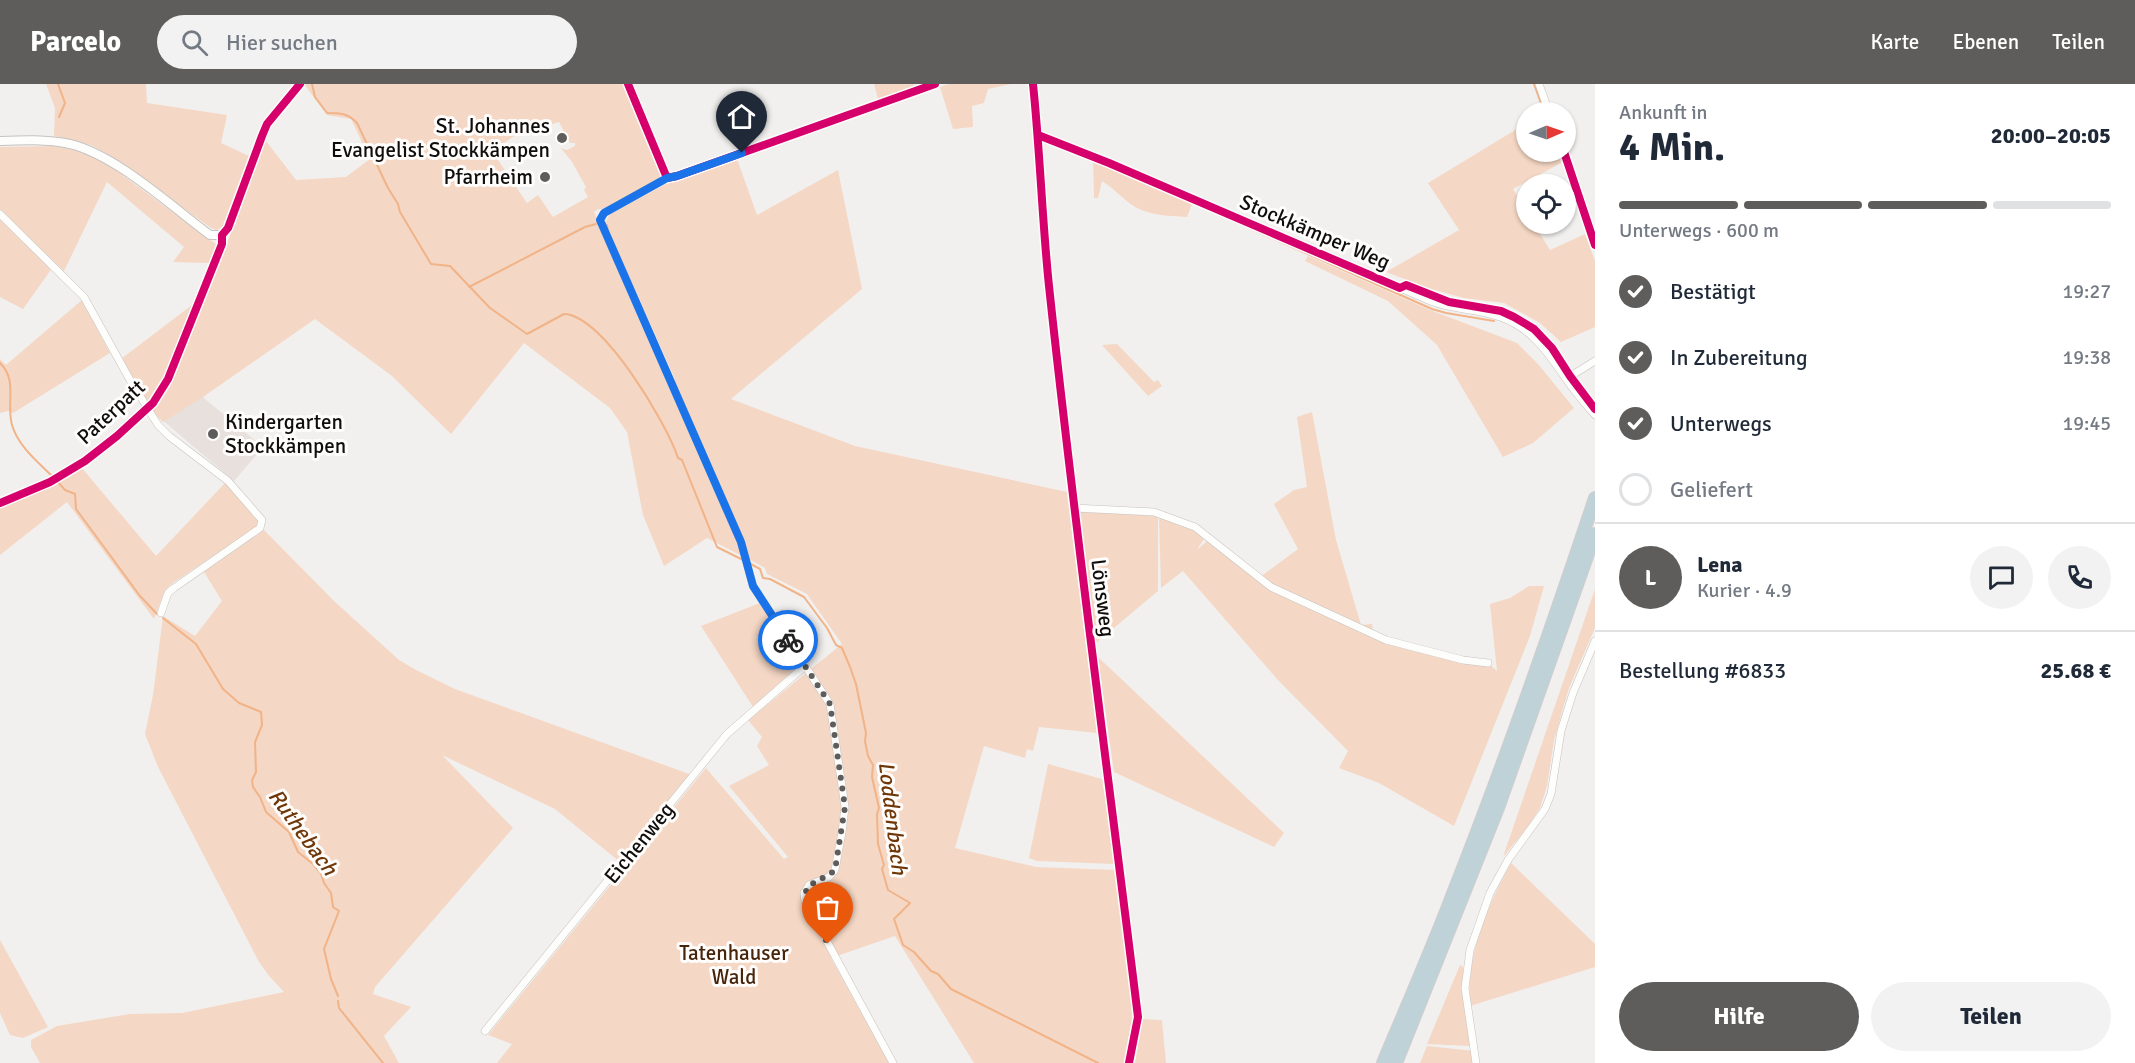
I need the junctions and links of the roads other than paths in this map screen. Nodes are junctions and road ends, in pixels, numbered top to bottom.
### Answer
1 (300, 84) edge
2 (628, 84) edge
3 (935, 84) edge
4 (1033, 84) edge
5 (1539, 84) edge
6 (1546, 102) edge
7 (1038, 135) junction
8 (0, 141) edge
9 (1567, 162) edge
10 (667, 178) junction
11 (0, 214) edge
12 (222, 235) junction
13 (1595, 245) edge
14 (1595, 361) edge
15 (1566, 379) junction
16 (146, 408) junction
17 (1595, 416) edge
18 (1595, 498) edge
19 (0, 503) edge
20 (1074, 508) junction
21 (1595, 534) edge
22 (160, 613) dead end
23 (1595, 641) edge
24 (1488, 663) dead end
25 (805, 666) junction
26 (485, 1031) dead end
27 (893, 1063) edge
28 (1129, 1063) edge
29 (1383, 1063) edge
30 (1396, 1063) edge
31 (1476, 1063) edge

1 - 12 street
2 - 10 street
3 - 10 street
4 - 7 street
5 - 6 street
7 - 15 street, Stockkämper Weg
7 - 20 street, Lönsweg
8 - 12 street
9 - 13 street
10 - 25 street
11 - 16 street
12 - 16 street, Paterpatt
14 - 15 street
15 - 17 street, Stockkämper Weg
16 - 19 street, Paterpatt
16 - 22 street
18 - 29 highway
20 - 24 street
20 - 28 street, Lönsweg
21 - 30 highway
23 - 31 street
25 - 26 street, Eichenweg
25 - 27 street

